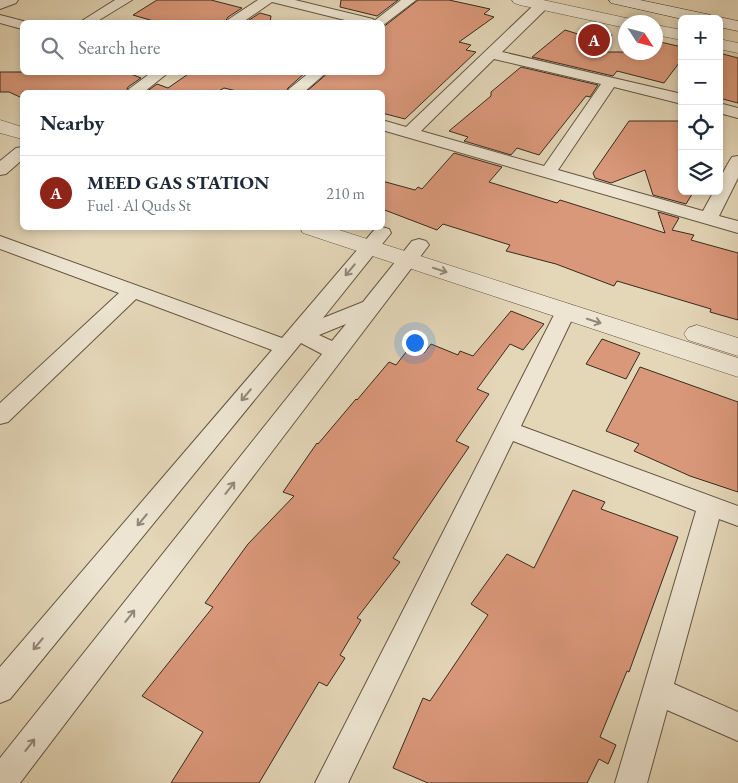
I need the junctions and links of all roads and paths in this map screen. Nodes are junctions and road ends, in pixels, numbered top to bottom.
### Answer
1 (11, 0) edge
2 (125, 0) edge
3 (267, 0) edge
4 (278, 0) edge
5 (409, 0) edge
6 (520, 0) edge
7 (617, 0) edge
8 (0, 5) edge
9 (542, 5) junction
10 (686, 15) edge
11 (0, 19) edge
12 (91, 20) edge
13 (237, 20) edge
14 (360, 20) edge
15 (384, 20) edge
16 (618, 21) edge
17 (723, 23) edge
18 (20, 24) edge
19 (738, 26) edge
20 (663, 32) edge
21 (678, 35) edge
22 (723, 45) edge
23 (738, 48) edge
24 (492, 54) junction
25 (158, 75) edge
26 (316, 75) edge
27 (610, 82) junction
28 (138, 90) edge
29 (298, 90) edge
30 (678, 99) edge
31 (723, 109) edge
32 (0, 111) edge
33 (738, 113) edge
34 (20, 117) edge
35 (385, 125) edge
36 (0, 126) edge
37 (20, 132) edge
38 (410, 132) junction
39 (20, 154) edge
40 (738, 161) edge
41 (0, 170) edge
42 (548, 172) junction
43 (708, 218) junction
44 (738, 227) edge
45 (326, 230) edge
46 (372, 236) edge
47 (0, 242) edge
48 (414, 252) junction
49 (133, 291) junction
50 (371, 306) junction
51 (566, 311) junction
52 (286, 347) junction
53 (738, 348) edge
54 (336, 352) junction
55 (738, 368) edge
56 (0, 416) edge
57 (507, 430) junction
58 (710, 506) junction
59 (738, 516) edge
60 (0, 690) edge
61 (657, 691) junction
62 (738, 727) edge
63 (0, 783) edge
64 (331, 783) edge
65 (631, 783) edge

1 - 8 street
2 - 12 street
3 - 13 street
4 - 14 street
5 - 15 street
6 - 9 street
7 - 10 street
9 - 16 street
9 - 24 street
11 - 18 street
17 - 19 street
20 - 21 street
22 - 23 street
24 - 27 street
24 - 38 street
25 - 28 street
26 - 29 street
27 - 30 street
27 - 42 street
31 - 33 street
32 - 34 street
35 - 38 street
36 - 37 street
38 - 42 street
39 - 41 street
40 - 43 street
42 - 43 street
43 - 44 street
45 - 46 street
46 - 48 street
46 -> 52 street
47 - 49 street
48 - 50 street
48 -> 51 street
48 - 53 street
49 - 52 street
49 - 56 street
50 - 54 street
50 - 54 street
51 -> 55 street
51 - 57 street
52 -> 60 street
63 -> 54 street
57 - 58 street
57 - 64 street
58 - 59 street
58 - 61 street
61 - 62 street
61 - 65 street

